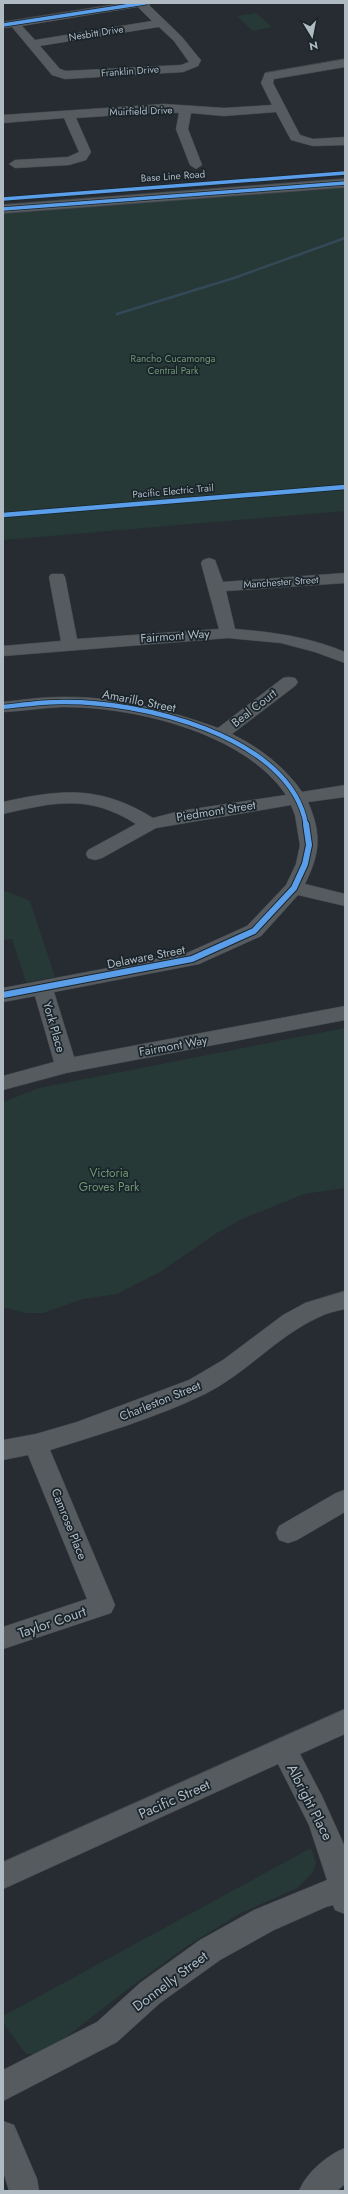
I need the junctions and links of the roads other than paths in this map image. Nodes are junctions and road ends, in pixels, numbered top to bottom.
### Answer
1 (111, 3) edge
2 (142, 3) edge
3 (7, 23) edge
4 (161, 23) junction
5 (32, 44) junction
6 (345, 63) edge
7 (279, 108) junction
8 (186, 110) junction
9 (69, 115) junction
10 (3, 119) edge
11 (345, 142) edge
12 (15, 164) dead end
13 (196, 165) dead end
14 (345, 173) edge
15 (345, 182) edge
16 (3, 199) edge
17 (3, 209) edge
18 (209, 564) dead end
19 (57, 577) dead end
20 (345, 578) edge
21 (217, 587) junction
22 (228, 633) junction
23 (70, 645) junction
24 (3, 652) edge
25 (345, 658) edge
26 (289, 682) dead end
27 (3, 707) edge
28 (220, 735) junction
29 (345, 791) edge
30 (297, 798) junction
31 (3, 808) edge
32 (150, 824) junction
33 (95, 854) dead end
34 (294, 888) junction
35 (345, 900) edge
36 (43, 988) junction
37 (3, 995) edge
38 (345, 1013) edge
39 (66, 1066) junction
40 (3, 1083) edge
41 (345, 1300) edge
42 (36, 1444) junction
43 (3, 1450) edge
44 (345, 1500) edge
45 (288, 1533) dead end
46 (102, 1605) joint
47 (3, 1638) edge
48 (345, 1722) edge
49 (284, 1750) junction
50 (3, 1876) edge
51 (344, 1895) edge
52 (3, 2086) edge
53 (3, 2136) edge
54 (345, 2163) edge
55 (24, 2191) edge
56 (314, 2191) edge

1 - 3 street
2 - 3 street
2 - 4 street
3 - 5 street
4 - 5 street, Nesbitt Drive
4 - 5 street, Franklin Drive
6 - 7 street
7 - 8 street, Muirfield Drive
7 - 11 street
8 - 9 street, Muirfield Drive
8 - 13 street
9 - 10 street, Muirfield Drive
9 - 12 street
14 - 16 main road, Base Line Road
15 - 17 main road, Base Line Road
18 - 21 street
19 - 23 street
20 - 21 street, Manchester Street
21 - 22 street
22 - 23 street, Fairmont Way
22 - 25 street, Fairmont Way
23 - 24 street, Fairmont Way
26 - 28 street, Beal Court
27 - 28 street, Amarillo Street
28 - 30 street, Amarillo Street
29 - 30 street, Piedmont Street
30 - 32 street, Piedmont Street
30 - 34 street, Delaware Street
31 - 32 street
32 - 33 street, Piedmont Street
34 - 35 street
34 - 36 street, Delaware Street
36 - 37 street, Delaware Street
36 - 39 street, York Place
38 - 39 street, Fairmont Way
39 - 40 street, Fairmont Way
41 - 42 street, Charleston Street
42 - 43 street, Charleston Street
42 - 46 street, Camrose Place
44 - 45 street
46 - 47 street, Taylor Court
48 - 49 street, Pacific Street
49 - 50 street, Pacific Street
49 - 51 street, Albright Place
51 - 52 street, Donnelly Street
53 - 55 street
54 - 56 street

